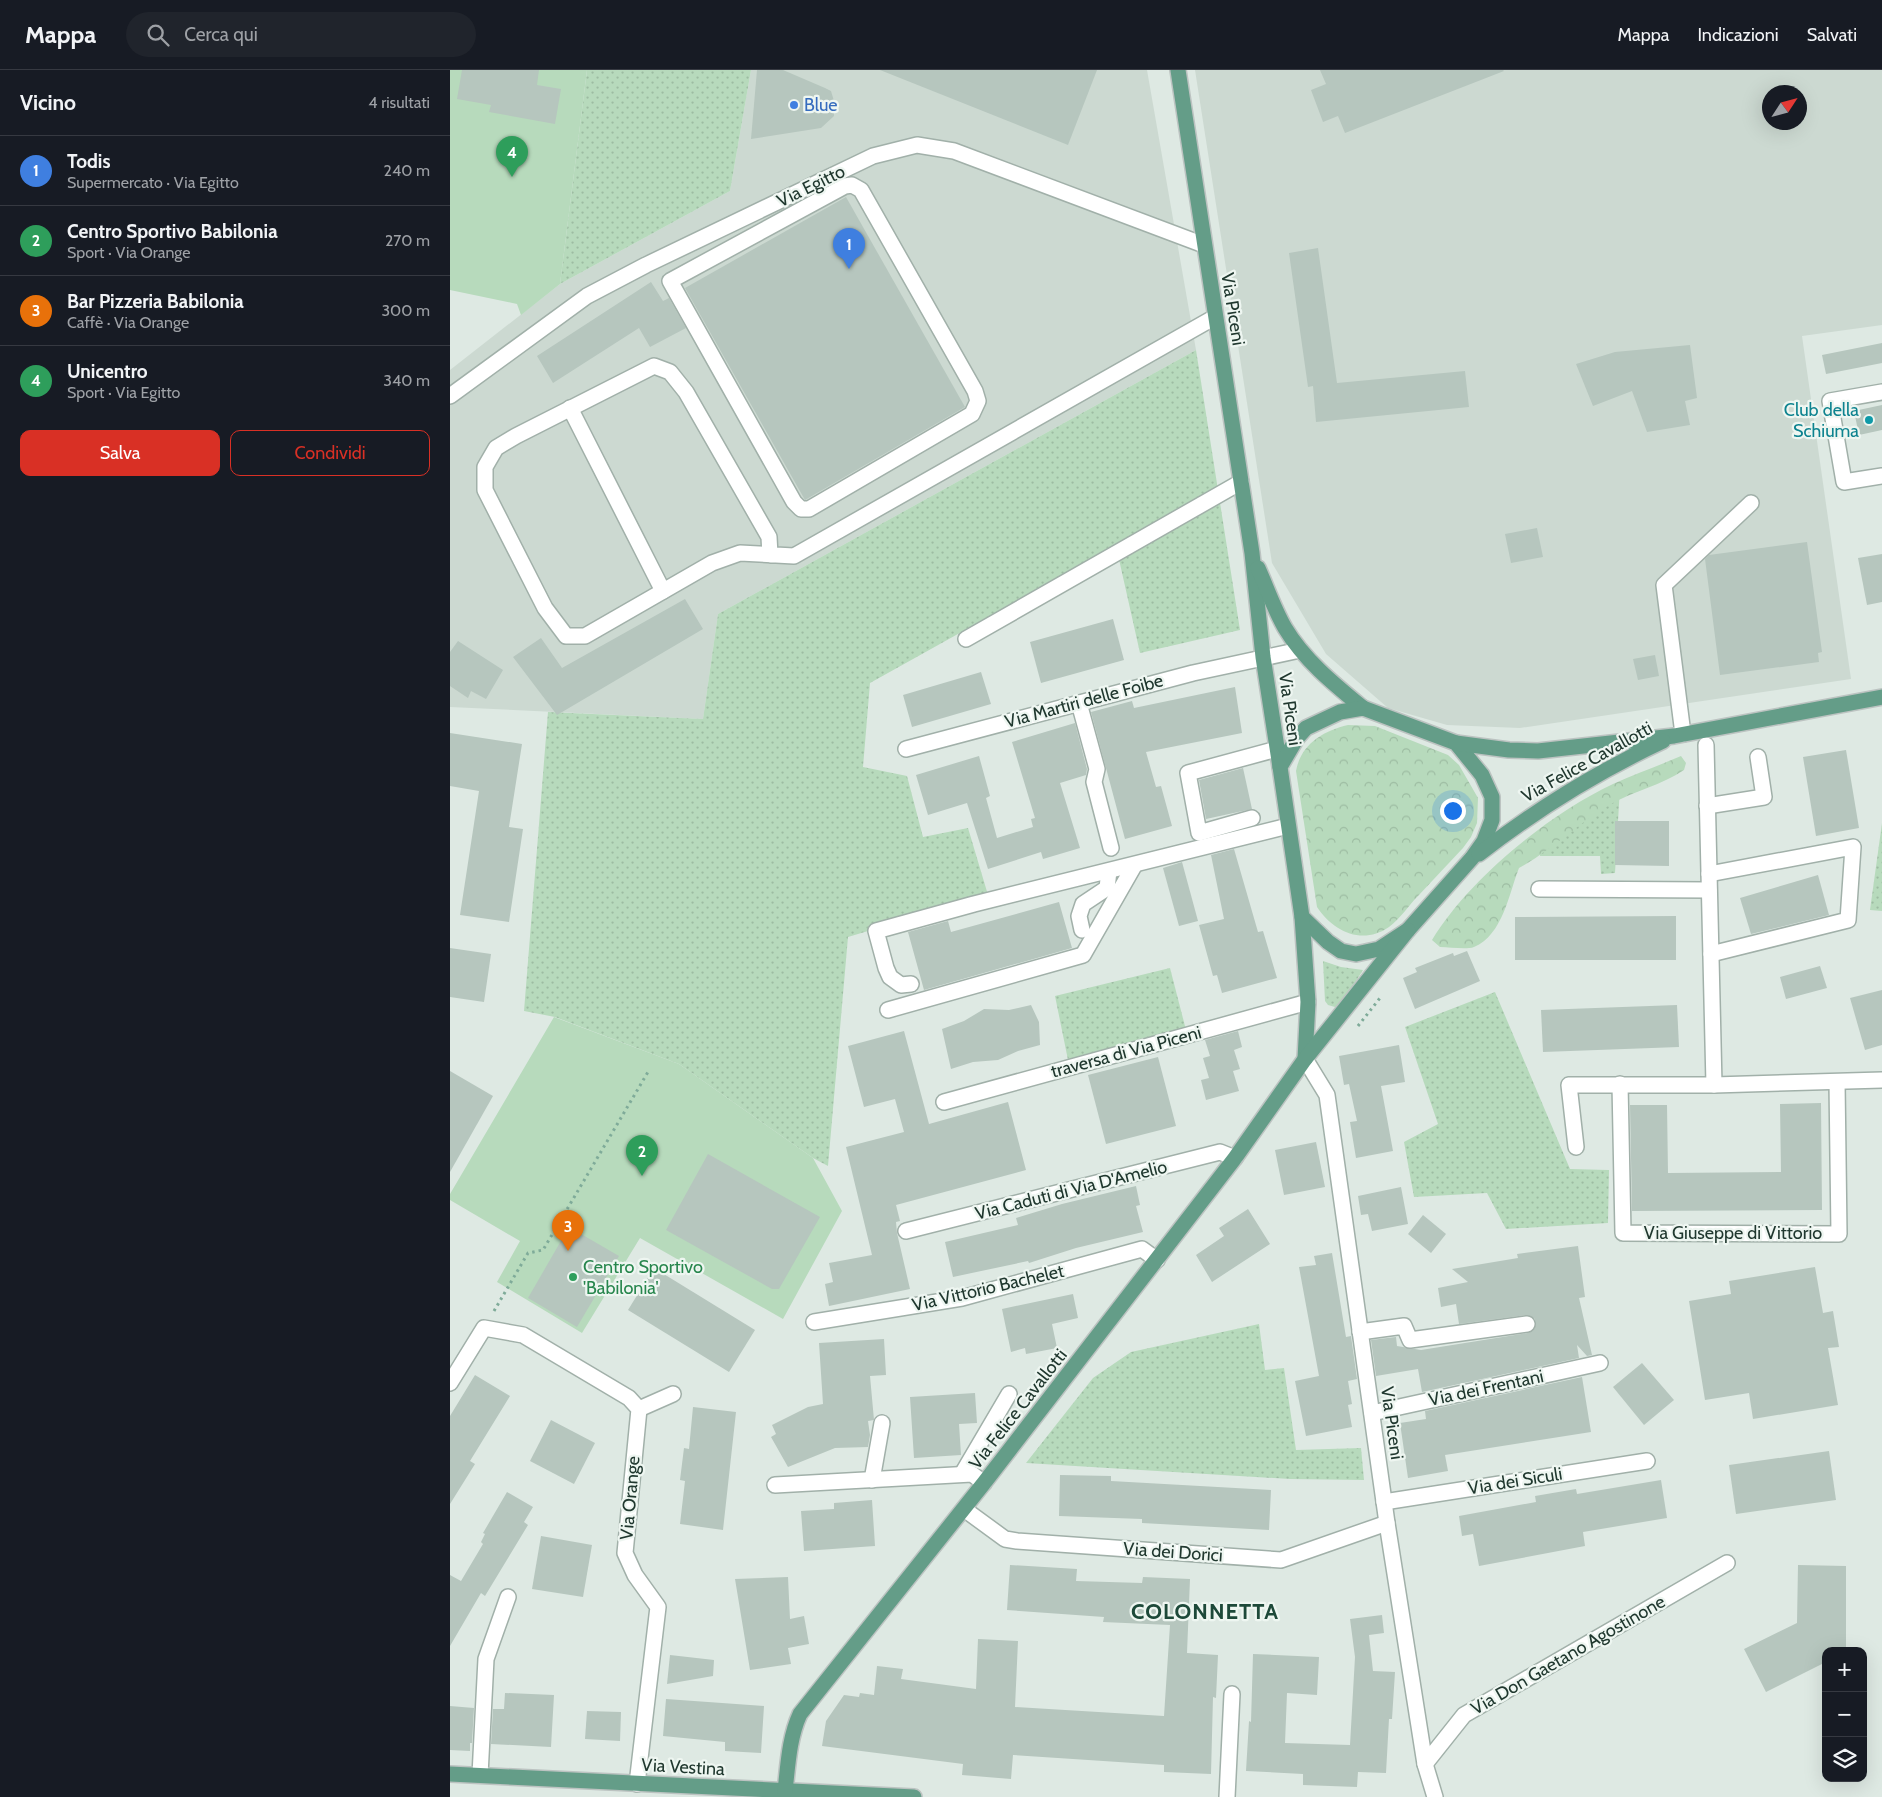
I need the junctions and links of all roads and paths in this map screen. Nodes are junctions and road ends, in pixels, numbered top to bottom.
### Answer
1 (1178, 70) edge
2 (1204, 245) junction
3 (1216, 317) junction
4 (975, 391) joint
5 (1882, 392) edge
6 (450, 396) edge
7 (570, 408) junction
8 (1882, 476) edge
9 (1241, 482) junction
10 (1751, 503) dead end
11 (1252, 553) junction
12 (770, 555) junction
13 (663, 591) junction
14 (966, 638) dead end
15 (1300, 650) junction
16 (1263, 657) junction
17 (1882, 697) edge
18 (1080, 703) junction
19 (1363, 708) junction
20 (1678, 735) junction
21 (1456, 743) junction
22 (1706, 745) dead end
23 (906, 748) dead end
24 (1277, 749) junction
25 (1758, 757) dead end
26 (1280, 767) junction
27 (1707, 806) junction
28 (1252, 818) dead end
29 (1288, 826) junction
30 (1111, 848) dead end
31 (1472, 858) junction
32 (1134, 866) junction
33 (1109, 871) junction
34 (1709, 882) junction
35 (1539, 888) dead end
36 (1302, 916) junction
37 (1082, 930) dead end
38 (1408, 930) junction
39 (1711, 954) junction
40 (911, 984) dead end
41 (1385, 991) dead end
42 (1308, 1002) junction
43 (888, 1010) dead end
44 (1356, 1028) dead end
45 (1305, 1059) junction
46 (648, 1072) dead end
47 (1882, 1080) edge
48 (1837, 1082) junction
49 (1620, 1084) junction
50 (1714, 1085) junction
51 (944, 1102) dead end
52 (1576, 1147) dead end
53 (1235, 1158) junction
54 (906, 1231) dead end
55 (1157, 1260) junction
56 (814, 1322) dead end
57 (1527, 1324) dead end
58 (484, 1328) junction
59 (1360, 1332) junction
60 (1600, 1363) dead end
61 (450, 1383) edge
62 (673, 1394) dead end
63 (1009, 1394) dead end
64 (639, 1409) junction
65 (1372, 1413) junction
66 (882, 1423) dead end
67 (1647, 1460) dead end
68 (962, 1474) junction
69 (872, 1480) junction
70 (984, 1483) junction
71 (775, 1485) dead end
72 (1384, 1502) junction
73 (964, 1509) junction
74 (1387, 1523) junction
75 (1727, 1562) dead end
76 (508, 1598) dead end
77 (1232, 1694) dead end
78 (1425, 1764) junction
79 (450, 1774) edge
80 (480, 1775) junction
81 (637, 1784) junction
82 (785, 1791) junction
83 (745, 1793) edge
84 (897, 1796) edge
85 (914, 1797) edge
86 (1227, 1797) edge
87 (1435, 1797) edge

1 - 2 main road, Via Piceni
2 - 3 main road, Via Piceni
2 - 6 street, Via Egitto
3 - 9 main road, Via Piceni
3 - 12 street
4 - 4 street
5 - 8 street
7 - 12 street
7 - 13 street
7 - 13 street
9 - 11 main road, Via Piceni
9 - 14 street
10 - 20 street
11 - 15 main road, Via Piceni
11 - 16 main road, Via Piceni
12 - 13 street
15 - 16 street, Via Piceni
15 - 19 main road, Via Piceni
16 - 18 street, Via Martiri delle Foibe
16 - 24 main road, Via Piceni
17 - 20 main road, Via Felice Cavallotti
18 - 23 street, Via Martiri delle Foibe
18 - 30 street
19 - 21 main road, Via Felice Cavallotti
19 - 26 main road
20 - 21 main road, Via Felice Cavallotti
20 - 31 main road, Via Felice Cavallotti
21 - 31 main road
22 - 27 street
24 - 26 main road, Via Piceni
24 - 28 street
25 - 27 street
26 - 29 main road, Via Piceni
27 - 34 street
29 - 32 street
29 - 36 main road, Via Piceni
31 - 38 main road
32 - 33 street
32 - 43 street
33 - 37 street
33 - 40 street
34 - 35 street
34 - 39 street
34 - 39 street
36 - 38 main road
36 - 42 main road
38 - 45 main road, Via Felice Cavallotti
39 - 50 street
41 - 44 path
42 - 45 main road
42 - 51 street, traversa di Via Piceni
45 - 53 main road, Via Felice Cavallotti
45 - 59 street, Via Piceni
46 - 58 path
47 - 48 street
48 - 49 street, Via Giuseppe di Vittorio
48 - 50 street
49 - 50 street
49 - 52 street
53 - 54 street, Via Caduti di Via D'Amelio
53 - 55 main road, Via Felice Cavallotti
55 - 56 street, Via Vittorio Bachelet
55 - 70 main road, Via Felice Cavallotti
57 - 59 street
58 - 61 street
58 - 64 street
59 - 65 street, Via Piceni
60 - 65 street, Via dei Frentani
62 - 64 street
63 - 68 street
64 - 81 street, Via Orange
65 - 72 street, Via Piceni
66 - 69 street
67 - 72 street, Via dei Siculi
68 - 69 street
68 - 70 street
69 - 71 street
70 - 73 main road, Via Felice Cavallotti
72 - 74 street, Via Piceni
73 - 74 street, Via dei Dorici
73 - 82 main road, Via Felice Cavallotti
74 - 78 street, Via Piceni
75 - 78 street, Via Don Gaetano Agostinone
76 - 80 street
77 - 86 street
78 - 87 street, Via Piceni
79 - 80 main road, Via Vestina
80 - 81 main road, Via Vestina
81 - 83 main road, Via Vestina
82 - 83 main road, Via Vestina
82 - 84 main road, Via Vestina
84 - 85 main road, Via Vestina

